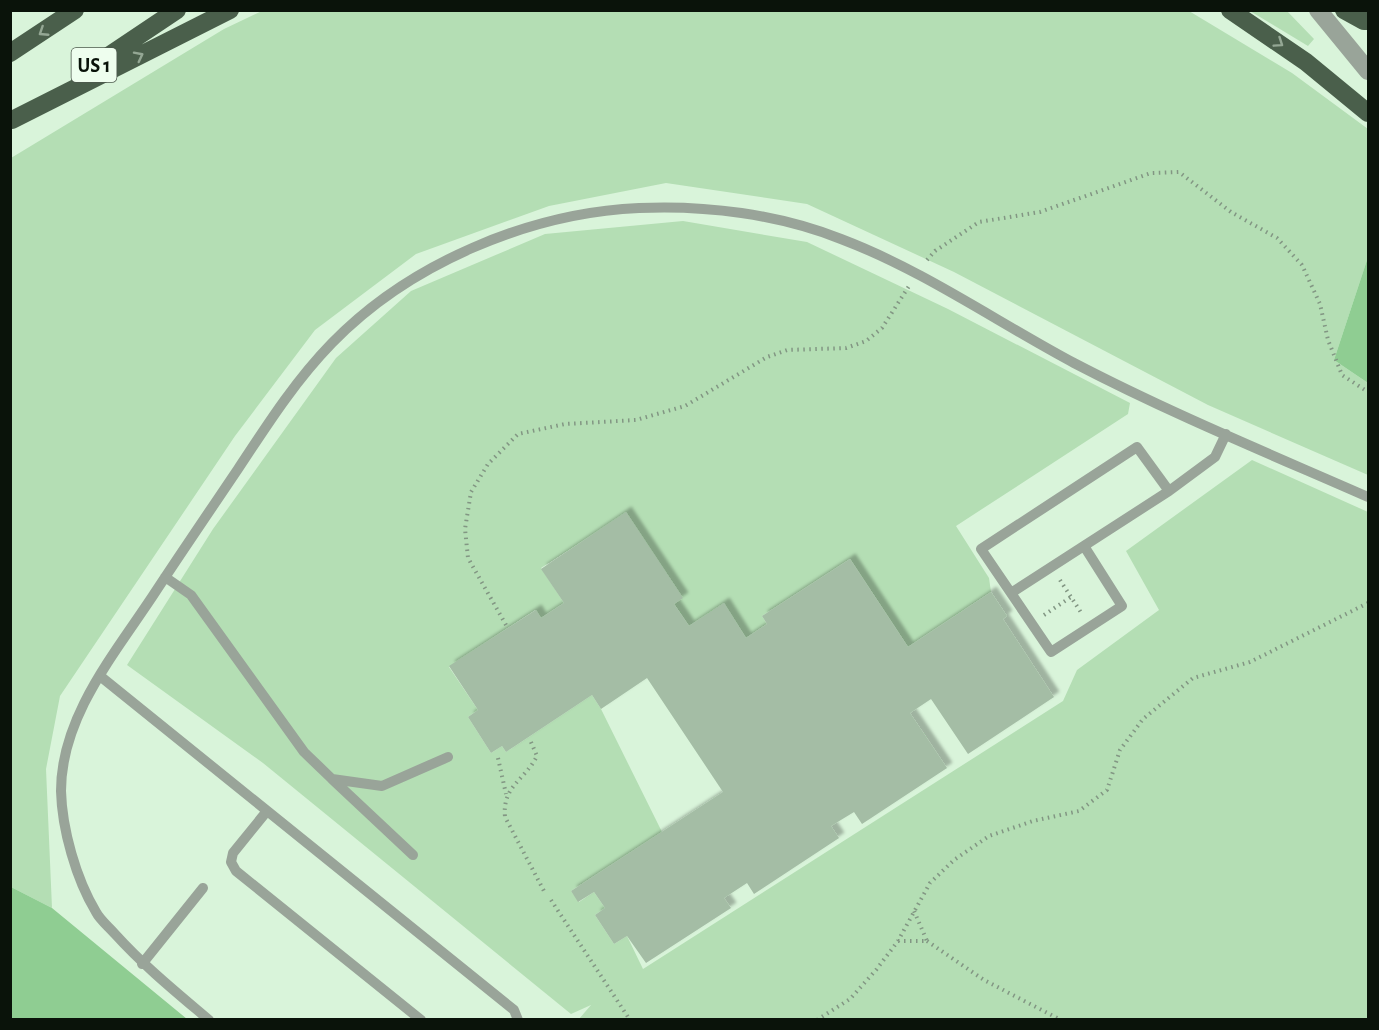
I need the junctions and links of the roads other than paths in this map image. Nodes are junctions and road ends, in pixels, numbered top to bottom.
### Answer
1 (75, 10) edge
2 (177, 10) edge
3 (230, 10) edge
4 (1230, 10) edge
5 (1318, 10) edge
6 (1344, 10) edge
7 (1368, 21) edge
8 (10, 53) edge
9 (1368, 71) edge
10 (1368, 113) edge
11 (11, 120) edge
12 (1226, 434) junction
13 (1169, 491) junction
14 (1368, 497) edge
15 (1084, 546) junction
16 (165, 577) junction
17 (1011, 592) junction
18 (100, 676) junction
19 (448, 757) dead end
20 (332, 779) junction
21 (267, 811) junction
22 (413, 855) dead end
23 (203, 888) dead end
24 (142, 964) junction
25 (209, 1020) edge
26 (421, 1020) edge
27 (518, 1020) edge

1 -> 8 highway, US 1
2 - 11 highway, US 1
11 -> 3 highway
4 -> 10 highway
5 - 9 street
6 - 7 highway
12 - 13 lane
12 - 14 lane
12 - 16 lane
13 - 15 lane
13 - 17 lane
15 - 17 lane
15 - 17 lane
16 - 18 lane
16 - 20 lane
18 - 21 lane
18 - 24 lane
19 - 20 lane
20 - 22 lane
21 - 26 lane
21 - 27 lane
23 - 24 lane
24 - 25 lane

